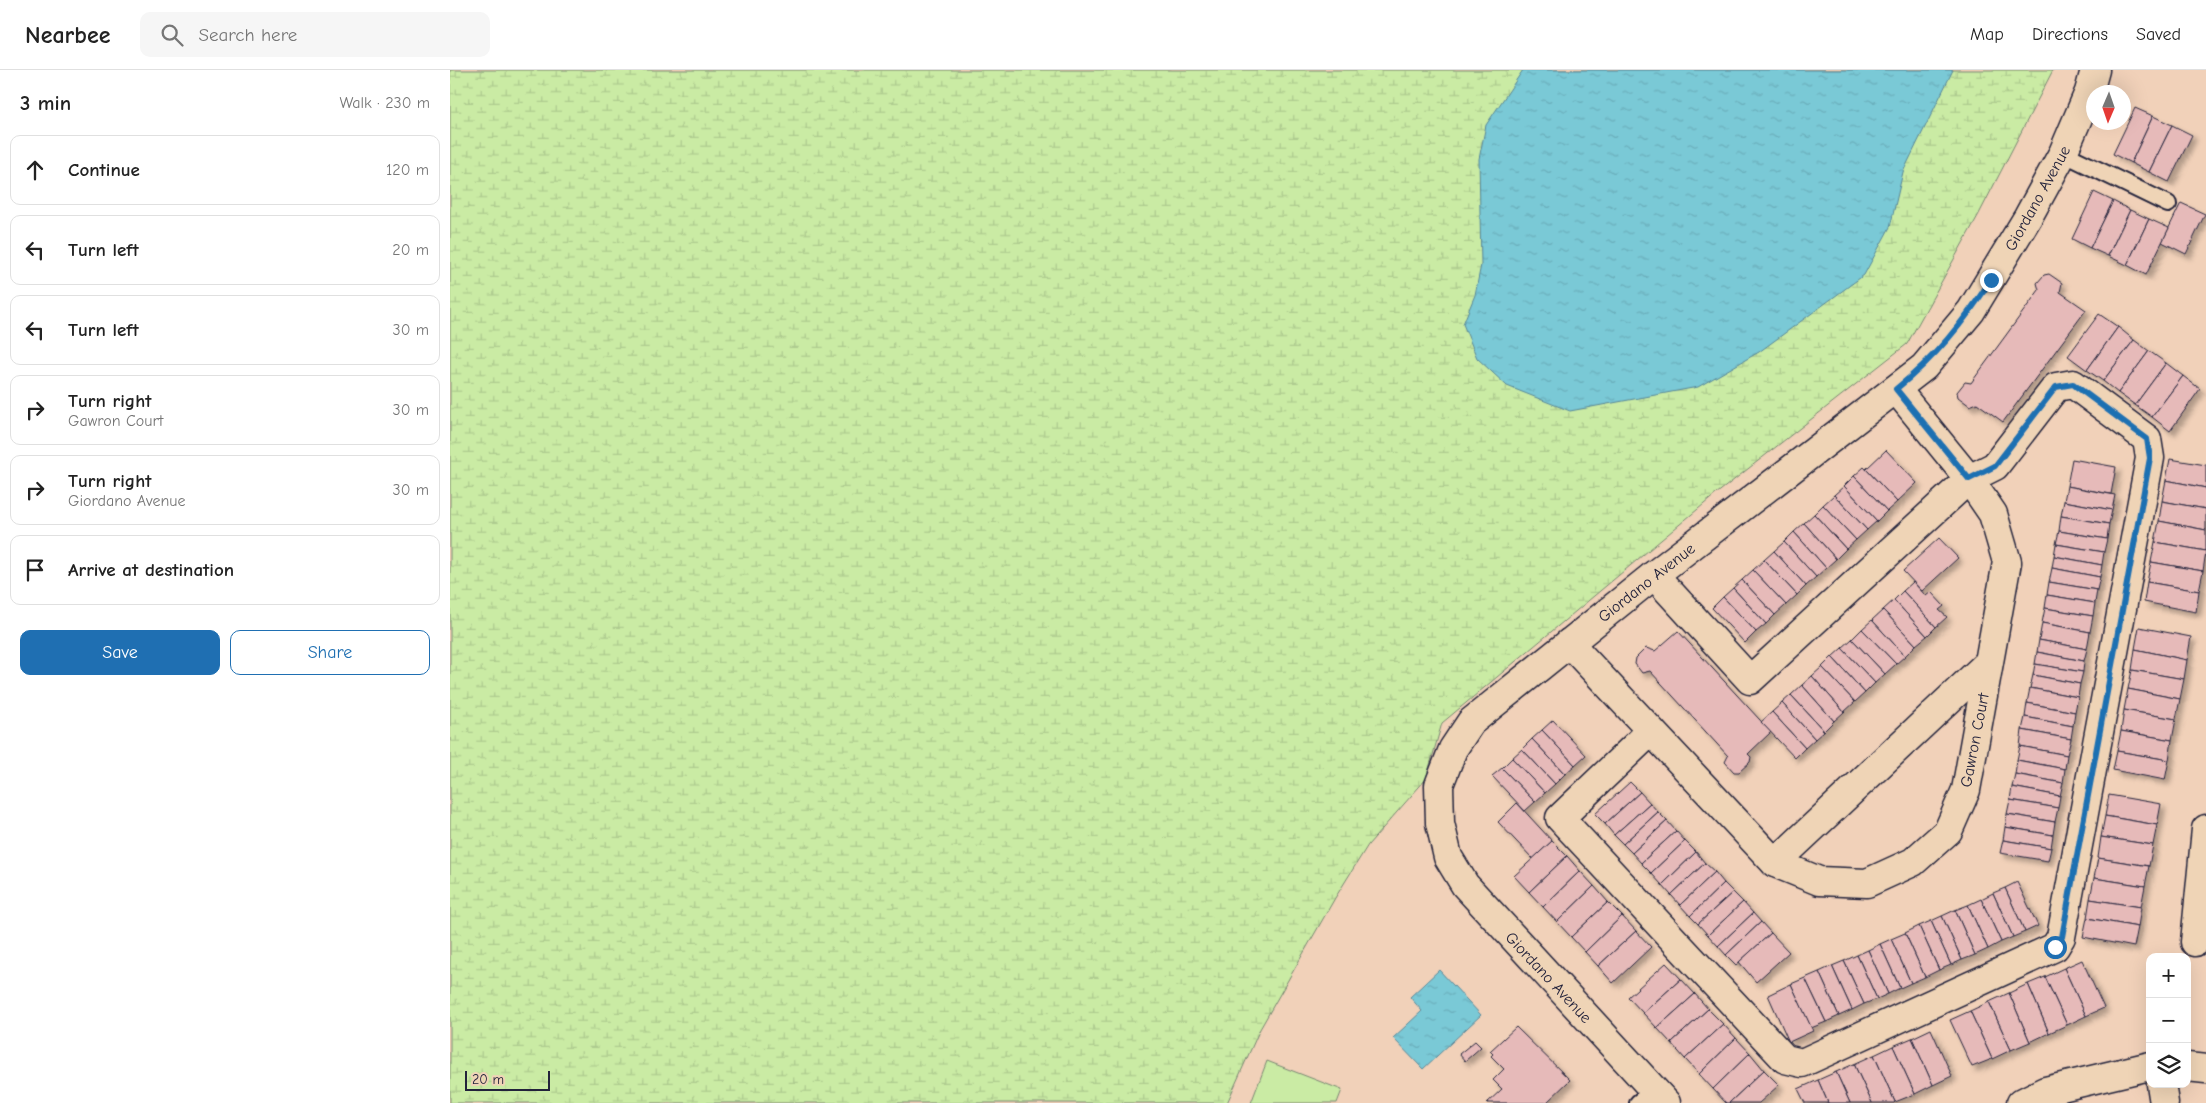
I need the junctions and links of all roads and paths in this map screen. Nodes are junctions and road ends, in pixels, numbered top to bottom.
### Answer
1 (2095, 70) edge
2 (2063, 153) junction
3 (2168, 204) dead end
4 (1896, 389) junction
5 (1969, 479) junction
6 (1654, 575) junction
7 (1569, 643) junction
8 (1988, 664) junction
9 (1651, 731) junction
10 (2206, 829) edge
11 (1775, 863) junction
12 (2202, 899) edge
13 (2196, 953) edge
14 (2146, 1067) edge
15 (2191, 1067) edge
16 (2206, 1069) edge
17 (2162, 1088) edge
18 (1652, 1099) edge
19 (2021, 1103) edge
20 (2164, 1103) edge

1 - 2 street, Giordano Avenue
2 - 3 lane
2 - 4 street, Giordano Avenue
4 - 5 street, Gawron Court
4 - 6 street, Giordano Avenue
5 - 6 street
5 - 8 street, Gawron Court
5 - 9 street
6 - 7 street, Giordano Avenue
7 - 9 street, Gawron Court
7 - 18 street, Giordano Avenue
8 - 11 street, Gawron Court
8 - 11 street, Gawron Court
9 - 11 street, Gawron Court
10 - 12 street
12 - 13 street
14 - 19 street
15 - 16 street
17 - 20 street

